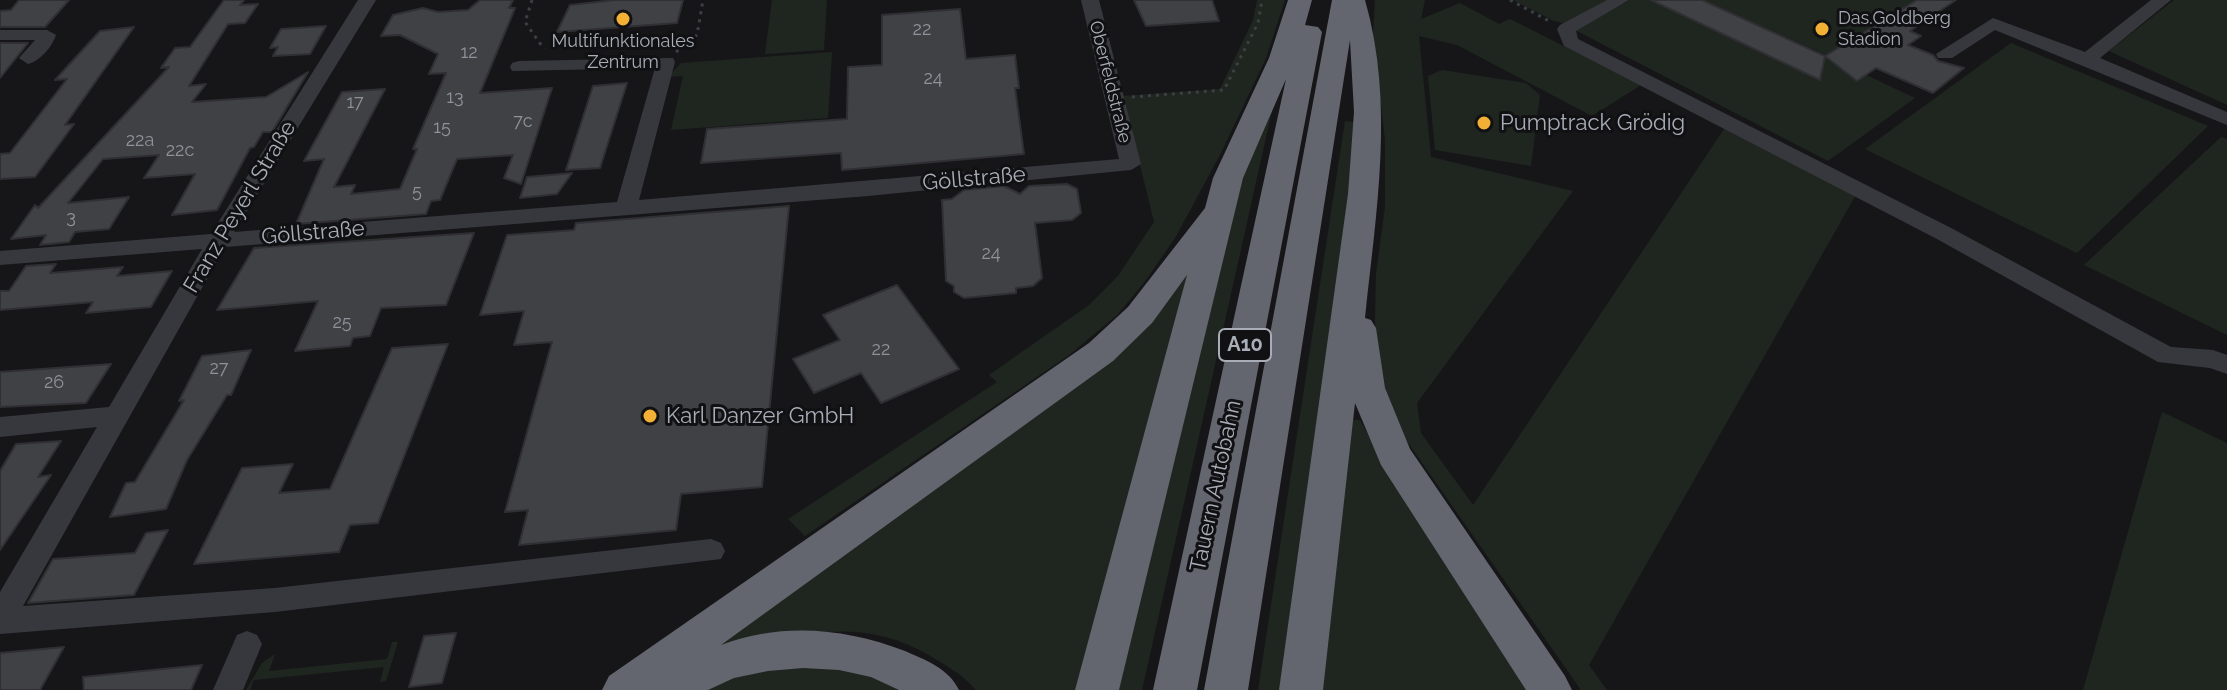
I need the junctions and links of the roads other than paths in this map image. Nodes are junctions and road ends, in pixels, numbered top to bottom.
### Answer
1 (367, 0) edge
2 (1090, 0) edge
3 (1300, 0) edge
4 (1316, 0) edge
5 (1344, 0) edge
6 (1353, 0) edge
7 (1620, 0) edge
8 (2162, 0) edge
9 (0, 35) edge
10 (1945, 54) dead end
11 (28, 58) dead end
12 (2087, 59) junction
13 (519, 67) dead end
14 (2227, 119) edge
15 (1131, 164) joint
16 (626, 208) junction
17 (1218, 212) junction
18 (218, 241) junction
19 (0, 258) edge
20 (1349, 308) junction
21 (2227, 365) edge
22 (116, 416) junction
23 (0, 427) edge
24 (711, 551) dead end
25 (0, 620) edge
26 (247, 644) dead end
27 (228, 690) edge
28 (624, 690) edge
29 (668, 690) edge
30 (937, 690) edge
31 (1097, 690) edge
32 (1175, 690) edge
33 (1226, 690) edge
34 (1301, 690) edge
35 (1550, 690) edge

1 - 18 street, Franz Peyerl Straße
2 - 15 street, Oberfeldstraße
3 - 17 highway
4 - 32 highway, Tauern Autobahn / A10
5 - 33 highway, Tauern Autobahn / A10
6 - 20 highway
7 - 21 street
8 - 12 street
9 - 11 street
10 - 12 street
12 - 14 street
13 - 16 street
15 - 16 street, Göllstraße
16 - 18 street, Göllstraße
17 - 28 highway
17 - 31 highway
18 - 19 street, Göllstraße
18 - 22 street, Franz Peyerl Straße
20 - 34 highway
20 - 35 highway
22 - 23 street
22 - 25 street, Franz Peyerl Straße
24 - 25 street
26 - 27 street
29 - 30 highway

